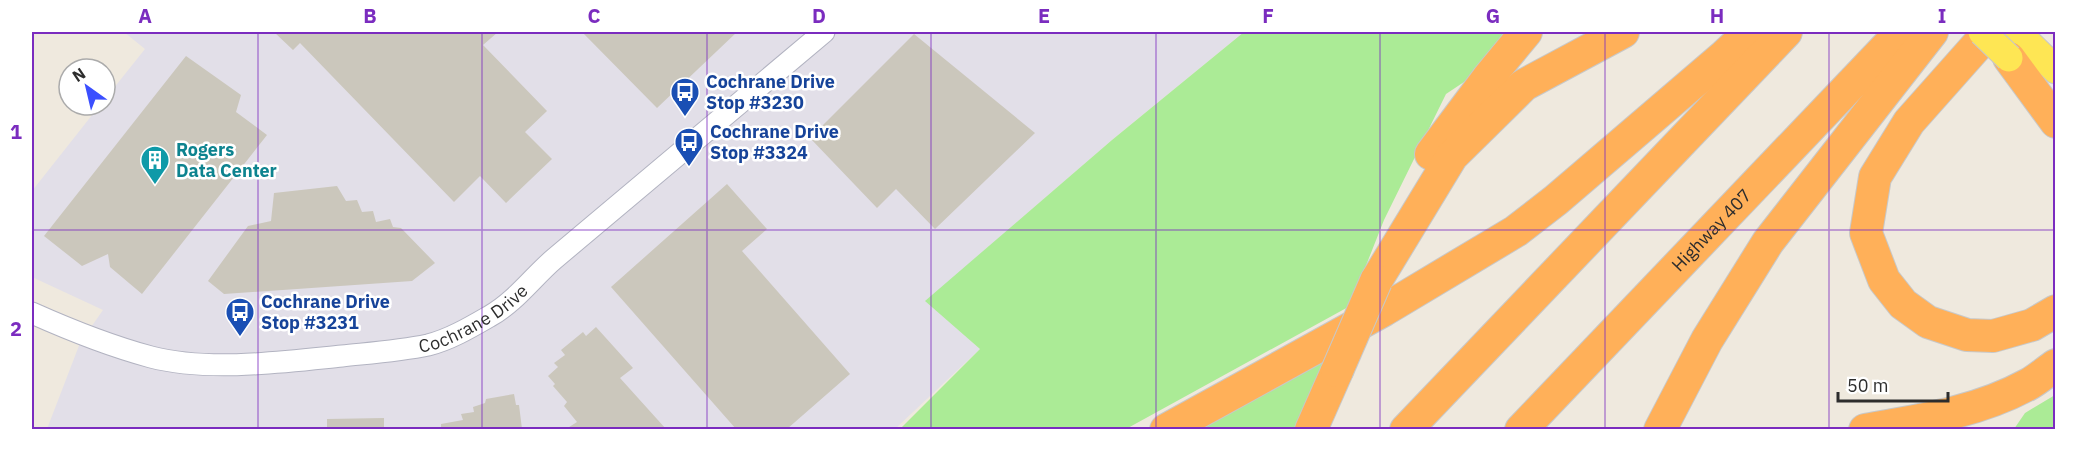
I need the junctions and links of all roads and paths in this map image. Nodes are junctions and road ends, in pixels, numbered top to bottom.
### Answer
1 (824, 32) edge
2 (1526, 32) edge
3 (1623, 32) edge
4 (1750, 32) edge
5 (1785, 32) edge
6 (1901, 32) edge
7 (1932, 32) edge
8 (1982, 32) edge
9 (1989, 32) edge
10 (2020, 46) edge
11 (2055, 70) edge
12 (2055, 104) edge
13 (2055, 122) edge
14 (1376, 281) junction
15 (2055, 311) edge
16 (32, 313) edge
17 (2055, 365) edge
18 (1166, 429) edge
19 (1311, 429) edge
20 (1406, 429) edge
21 (1521, 429) edge
22 (1660, 429) edge
23 (1865, 429) edge

1 - 16 street, Cochrane Drive
2 - 14 highway
3 - 14 highway
4 - 18 highway
5 - 20 highway
6 - 21 highway, Highway 407
7 - 22 highway
8 - 10 main road, bridge
9 - 15 highway
10 - 11 main road
10 - 12 main road
10 - 13 highway
14 - 19 highway, bridge
17 - 23 highway

